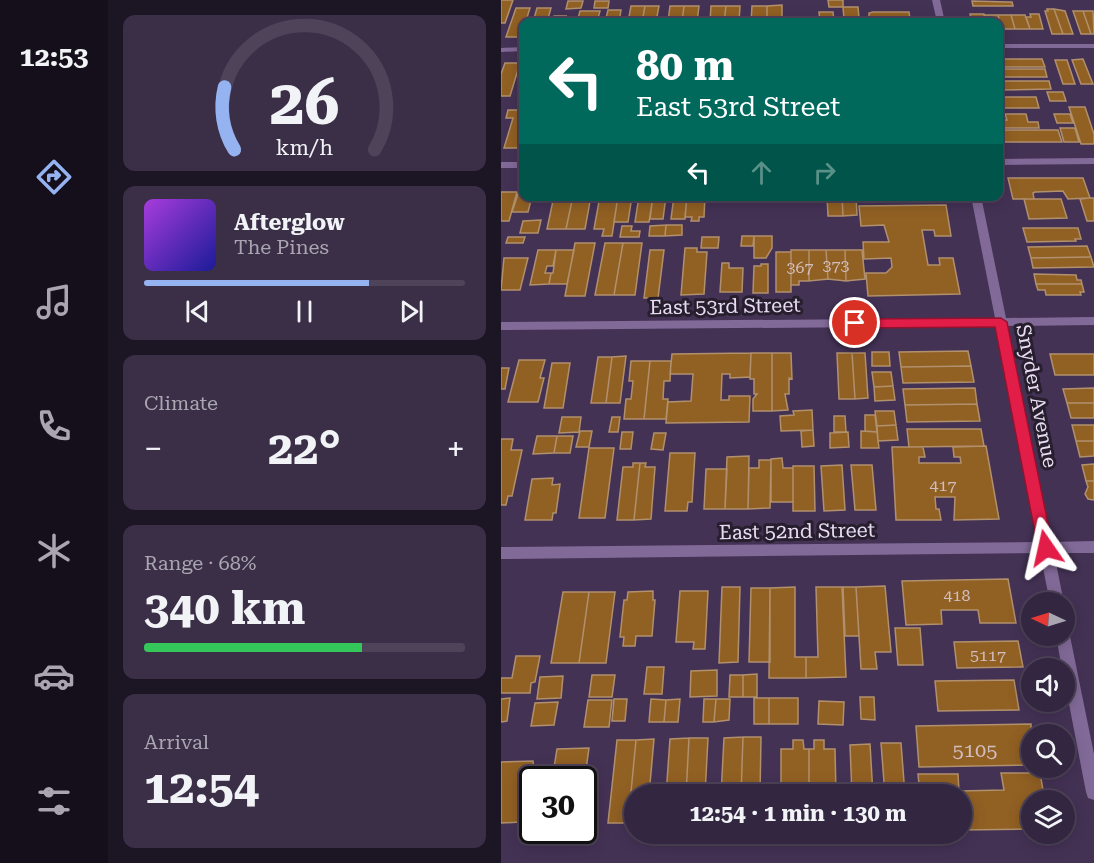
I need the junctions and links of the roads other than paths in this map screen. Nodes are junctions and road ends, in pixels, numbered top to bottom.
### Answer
1 (936, 0) edge
2 (940, 18) edge
3 (1003, 46) edge
4 (1094, 46) edge
5 (519, 49) edge
6 (501, 50) edge
7 (1094, 161) edge
8 (1003, 162) edge
9 (501, 165) edge
10 (519, 165) edge
11 (977, 201) edge
12 (1094, 321) edge
13 (1001, 322) junction
14 (501, 326) edge
15 (1094, 547) edge
16 (1046, 548) junction
17 (501, 553) edge
18 (1055, 592) edge
19 (1065, 646) edge
20 (1094, 792) edge

1 - 2 street
3 - 4 street
5 - 6 street
7 - 8 street
9 - 10 street
11 - 13 street, Snyder Avenue
12 - 13 street, East 53rd Street
13 - 14 street, East 53rd Street
13 - 16 street, Snyder Avenue
15 - 16 street, East 52nd Street
16 - 17 street, East 52nd Street
16 - 18 street, Snyder Avenue
19 - 20 street

